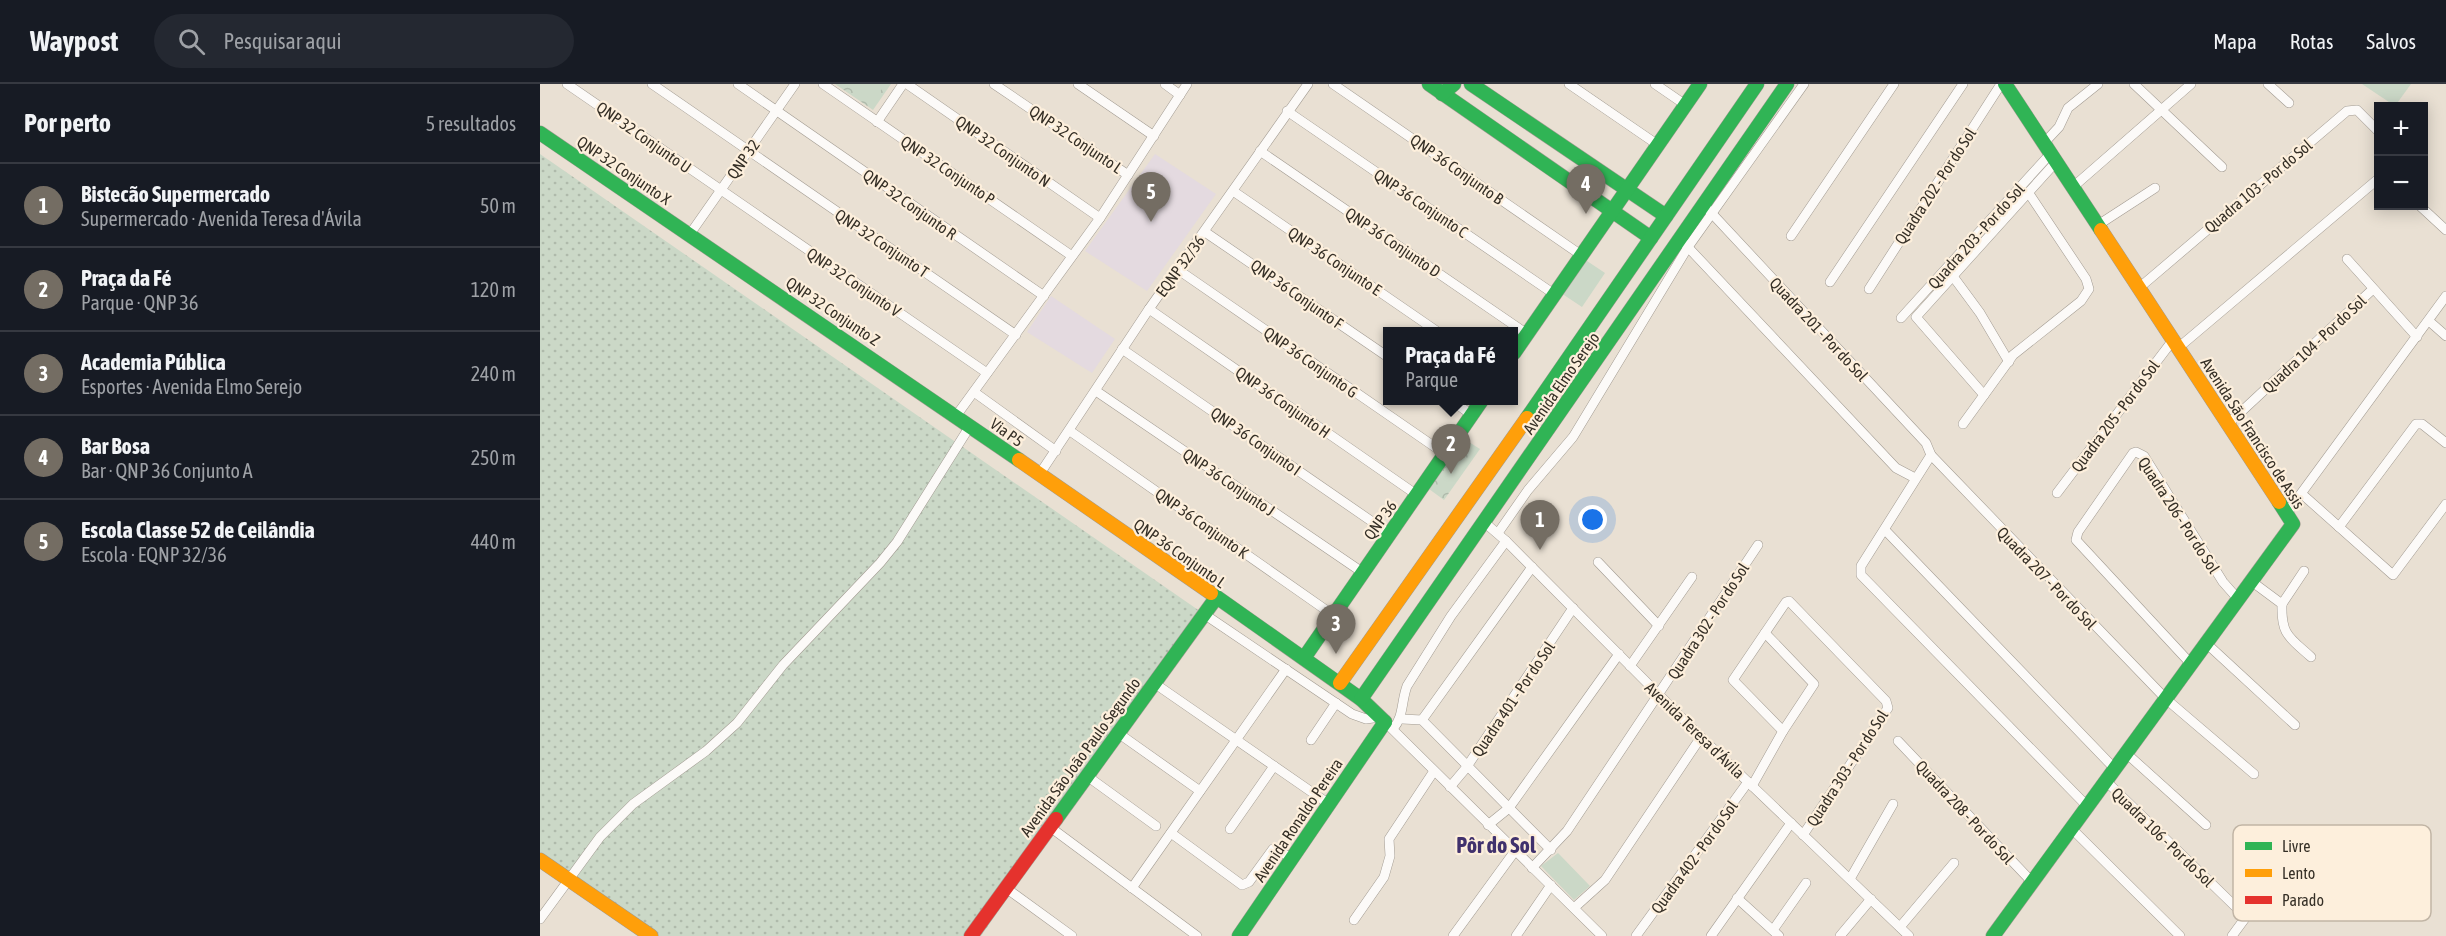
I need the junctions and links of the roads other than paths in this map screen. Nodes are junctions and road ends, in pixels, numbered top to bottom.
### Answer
1 (567, 84) edge
2 (652, 84) edge
3 (738, 84) edge
4 (795, 84) edge
5 (823, 84) edge
6 (905, 84) edge
7 (994, 84) edge
8 (1078, 84) edge
9 (1165, 84) edge
10 (1187, 84) edge
11 (1308, 84) edge
12 (1334, 84) edge
13 (1429, 84) edge
14 (1454, 84) edge
15 (1569, 84) edge
16 (1655, 84) edge
17 (1700, 84) edge
18 (1757, 84) edge
19 (1787, 84) edge
20 (1804, 84) edge
21 (1894, 84) edge
22 (1963, 84) edge
23 (2003, 84) edge
24 (2098, 84) edge
25 (2134, 84) edge
26 (2191, 84) edge
27 (2268, 84) edge
28 (1472, 85) edge
29 (1442, 94) junction
30 (1180, 95) junction
31 (2289, 103) dead end
32 (1458, 105) junction
33 (1686, 106) junction
34 (2162, 109) junction
35 (777, 111) junction
36 (1287, 111) junction
37 (877, 122) junction
38 (2374, 126) edge
39 (540, 133) edge
40 (1154, 136) junction
41 (1658, 145) junction
42 (1260, 151) junction
43 (748, 152) junction
44 (2050, 153) junction
45 (2222, 167) dead end
46 (1128, 175) junction
47 (2374, 183) edge
48 (2073, 187) junction
49 (1628, 188) junction
50 (2155, 188) dead end
51 (721, 190) junction
52 (1233, 192) junction
53 (2028, 192) junction
54 (1707, 209) junction
55 (1613, 210) junction
56 (2424, 210) edge
57 (1666, 216) junction
58 (1100, 218) junction
59 (2098, 225) junction
60 (2446, 230) edge
61 (1205, 232) junction
62 (690, 234) junction
63 (1791, 236) dead end
64 (1651, 238) junction
65 (1684, 243) junction
66 (1581, 255) junction
67 (1072, 256) junction
68 (2347, 259) dead end
69 (1177, 269) junction
70 (1952, 275) junction
71 (1830, 282) dead end
72 (2139, 288) junction
73 (1869, 289) dead end
74 (2373, 289) junction
75 (1554, 294) junction
76 (1044, 296) junction
77 (2446, 296) edge
78 (1149, 309) junction
79 (1901, 318) dead end
80 (2428, 321) junction
81 (1431, 327) edge
82 (1517, 327) edge
83 (1518, 328) edge
84 (1527, 334) junction
85 (1016, 335) junction
86 (2446, 336) edge
87 (2417, 337) junction
88 (2175, 344) junction
89 (1518, 347) edge
90 (1122, 349) junction
91 (1383, 354) edge
92 (2009, 362) junction
93 (987, 373) junction
94 (1096, 391) junction
95 (974, 392) junction
96 (1984, 395) junction
97 (1458, 405) edge
98 (1479, 405) edge
99 (1472, 415) junction
100 (957, 416) junction
101 (1963, 424) dead end
102 (2228, 424) junction
103 (970, 426) junction
104 (1070, 431) junction
105 (2446, 443) edge
106 (1056, 450) junction
107 (1445, 454) junction
108 (1931, 455) junction
109 (1499, 459) junction
110 (1039, 475) junction
111 (1517, 476) junction
112 (1487, 477) junction
113 (1915, 478) junction
114 (1528, 490) junction
115 (1506, 492) junction
116 (2057, 493) dead end
117 (2302, 494) junction
118 (1418, 495) junction
119 (2446, 504) edge
120 (2286, 514) junction
121 (1484, 522) junction
122 (2339, 527) junction
123 (1885, 530) junction
124 (1498, 533) junction
125 (1390, 534) junction
126 (1506, 541) junction
127 (1758, 545) dead end
128 (1598, 562) dead end
129 (1532, 567) junction
130 (2304, 571) dead end
131 (1362, 572) junction
132 (1692, 577) dead end
133 (2252, 581) junction
134 (1216, 598) junction
135 (2238, 600) junction
136 (2282, 604) junction
137 (1573, 608) junction
138 (1204, 614) junction
139 (1333, 615) junction
140 (1659, 626) junction
141 (1765, 633) junction
142 (2206, 644) junction
143 (1618, 654) junction
144 (2311, 657) dead end
145 (1304, 658) junction
146 (2191, 664) junction
147 (1630, 666) junction
148 (1286, 669) junction
149 (1154, 683) junction
150 (1340, 683) junction
151 (1370, 685) junction
152 (1659, 696) junction
153 (1361, 699) junction
154 (2166, 699) junction
155 (1336, 703) junction
156 (1402, 719) junction
157 (1422, 720) junction
158 (1386, 723) junction
159 (2295, 725) dead end
160 (1783, 731) junction
161 (1118, 733) junction
162 (1701, 737) junction
163 (1235, 740) junction
164 (1311, 740) dead end
165 (1898, 741) dead end
166 (2126, 753) junction
167 (1274, 766) junction
168 (1466, 768) junction
169 (2115, 769) junction
170 (1434, 771) junction
171 (2254, 774) dead end
172 (1087, 776) junction
173 (2106, 781) junction
174 (1750, 784) junction
175 (1450, 787) junction
176 (1200, 791) junction
177 (1329, 804) junction
178 (1893, 804) dead end
179 (2087, 806) junction
180 (1509, 808) junction
181 (1791, 823) junction
182 (1488, 825) junction
183 (2206, 825) dead end
184 (1156, 826) dead end
185 (1050, 827) junction
186 (2072, 828) junction
187 (1230, 829) dead end
188 (1171, 833) junction
189 (1803, 835) junction
190 (1551, 850) junction
191 (1515, 851) junction
192 (1293, 858) junction
193 (540, 860) edge
194 (1954, 863) dead end
195 (1532, 867) junction
196 (1851, 879) junction
197 (569, 880) junction
198 (2032, 882) junction
199 (1806, 883) dead end
200 (1551, 885) junction
201 (1006, 888) junction
202 (1132, 888) junction
203 (1737, 898) junction
204 (1871, 899) junction
205 (2233, 904) edge
206 (1574, 908) junction
207 (540, 919) edge
208 (1354, 920) dead end
209 (2243, 921) edge
210 (1900, 927) junction
211 (1776, 933) edge
212 (1641, 935) edge
213 (1996, 935) edge
214 (651, 936) edge
215 (971, 936) edge
216 (1072, 936) edge
217 (1197, 936) edge
218 (1239, 936) edge
219 (1453, 936) edge
220 (1516, 936) edge
221 (1602, 936) edge
222 (1712, 936) edge
223 (1840, 936) edge
224 (1909, 936) edge
225 (2180, 936) edge
226 (2232, 936) edge

1 - 51 street, QNP 32 Conjunto U
2 - 43 street, QNP 32 Conjunto T
3 - 35 street, QNP 32 Conjunto R
4 - 35 street, QNP 32
5 - 37 street, QNP 32 Conjunto P
6 - 37 street
6 - 58 street, QNP 32 Conjunto N
7 - 46 street, QNP 32 Conjunto L
8 - 40 street
9 - 30 street
10 - 30 street
11 - 36 street, EQNP 32/36
12 - 66 street, QNP 36 Conjunto B
13 - 29 street
14 - 29 street
15 - 41 street
16 - 33 street
17 - 33 street
18 - 57 street, Avenida Elmo Serejo
19 - 54 street, Avenida Elmo Serejo
20 - 54 street
21 - 63 street
22 - 71 street, Quadra 202 - Por do Sol
23 - 44 street, Avenida São Francisco de Assis
23 - 73 street, Quadra 202 - Por do Sol
24 - 44 street
25 - 34 street
26 - 34 street
27 - 31 street
28 - 32 street
28 - 49 street
29 - 32 street
30 - 40 street
32 - 55 street
33 - 41 street
34 - 45 street
34 - 48 street
35 - 43 street, QNP 32
35 - 76 street, QNP 32 Conjunto R
36 - 42 street, EQNP 32/36
36 - 75 street, QNP 36 Conjunto C
37 - 67 street, QNP 32 Conjunto P
38 - 72 street, Quadra 103 - Por do Sol
39 - 62 street, QNP 32 Conjunto X
40 - 46 street
41 - 49 street
42 - 52 street, EQNP 32/36
42 - 82 street, QNP 36 Conjunto D
43 - 51 street, QNP 32
43 - 85 street, QNP 32 Conjunto T
44 - 48 street, Avenida São Francisco de Assis
44 - 53 street
44 - 79 street, Quadra 203 - Por do Sol
46 - 58 street
47 - 88 street
48 - 59 street, Avenida São Francisco de Assis
49 - 55 street
49 - 57 street
50 - 59 street
51 - 62 street, QNP 32
51 - 93 street, QNP 32 Conjunto V
52 - 61 street, EQNP 32/36
52 - 81 street, QNP 36 Conjunto E
53 - 70 street
53 - 92 street
54 - 65 street, Avenida Elmo Serejo
54 - 108 street, Quadra 201 - Por do Sol
55 - 64 street
55 - 66 street
56 - 60 street
57 - 64 street, Avenida Elmo Serejo
58 - 67 street
59 - 72 street, Avenida São Francisco de Assis
61 - 69 street, EQNP 32/36
61 - 91 street, QNP 36 Conjunto F
62 - 100 street, QNP 32 Conjunto Z
64 - 109 street, Avenida Elmo Serejo
65 - 111 street, Avenida Elmo Serejo
65 - 113 street
65 - 114 street
66 - 75 street
67 - 76 street
68 - 74 street, Quadra 104 - Por do Sol
69 - 78 street, EQNP 32/36
69 - 107 street, QNP 36 Conjunto G
70 - 92 street
70 - 96 street
72 - 88 street, Avenida São Francisco de Assis
74 - 87 street, Quadra 104 - Por do Sol
74 - 102 street, Quadra 104 - Por do Sol
75 - 84 street
76 - 85 street
77 - 80 street
78 - 90 street, EQNP 32/36
78 - 118 street, QNP 36 Conjunto H
80 - 86 street
80 - 87 street
83 - 84 street, QNP 36 Conjunto D
84 - 89 street
85 - 93 street
87 - 117 street
88 - 102 street, Avenida São Francisco de Assis
88 - 116 street, Quadra 205 - Por do Sol
90 - 94 street, EQNP 32/36
90 - 125 street, QNP 36 Conjunto I
92 - 96 street
93 - 95 street
94 - 104 street, EQNP 32/36
94 - 131 street, QNP 36 Conjunto J
95 - 100 street
95 - 106 street
96 - 101 street
97 - 99 street
98 - 99 street, QNP 36
99 - 107 street, QNP 36
100 - 103 street, Via P5
102 - 120 street, Avenida São Francisco de Assis
103 - 110 street, Via P5
103 - 197 street
104 - 106 street, EQNP 32/36
104 - 139 street, QNP 36 Conjunto K
105 - 122 street
106 - 110 street, EQNP 32/36
107 - 118 street, QNP 36
108 - 113 street
108 - 154 street, Quadra 207 - Por do Sol
109 - 111 street
109 - 112 street, Avenida Elmo Serejo
110 - 134 street, QNP 36 Conjunto L
111 - 114 street
111 - 115 street, Avenida Elmo Serejo
112 - 115 street
112 - 150 street, Avenida Elmo Serejo
113 - 123 street
114 - 124 street
115 - 121 street, Avenida Elmo Serejo
117 - 120 street
117 - 122 street
118 - 125 street, QNP 36
119 - 122 street
120 - 133 street, Avenida São Francisco de Assis
121 - 124 street, Avenida Teresa d'Ávila
121 - 151 street, Avenida Elmo Serejo
123 - 169 street
123 - 179 street
124 - 126 street, Avenida Teresa d'Ávila
125 - 131 street, QNP 36
126 - 129 street, Avenida Teresa d'Ávila
126 - 156 street
127 - 152 street, Quadra 302 - Por do Sol
128 - 140 street
129 - 137 street, Avenida Teresa d'Ávila
129 - 157 street
130 - 136 street
131 - 139 street, QNP 36
132 - 140 street
133 - 135 street, Avenida São Francisco de Assis
133 - 136 street
134 - 138 street, Avenida São João Paulo Segundo
134 - 145 street, QNP 36 Conjunto L
135 - 142 street, Avenida São Francisco de Assis
135 - 146 street, Quadra 206 - Por do Sol
136 - 144 street
137 - 143 street, Avenida Teresa d'Ávila
137 - 168 street, Quadra 401 - Por do Sol
138 - 148 street
138 - 149 street, Avenida São João Paulo Segundo
139 - 145 street, QNP 36
140 - 147 street
141 - 160 street
141 - 160 street, Quadra 303 - Por do Sol
141 - 189 street, Quadra 303 - Por do Sol
142 - 146 street, Avenida São Francisco de Assis
142 - 159 street
143 - 147 street, Avenida Teresa d'Ávila
143 - 180 street
145 - 150 street
146 - 154 street, Avenida São Francisco de Assis
147 - 152 street, Avenida Teresa d'Ávila
148 - 155 street
148 - 163 street
149 - 161 street, Avenida São João Paulo Segundo
149 - 163 street
150 - 153 street
151 - 153 street, Avenida Elmo Serejo
151 - 158 street
152 - 162 street, Avenida Teresa d'Ávila
152 - 190 street
153 - 158 street
154 - 166 street, Avenida São Francisco de Assis
154 - 171 street
155 - 158 street
155 - 164 street
156 - 157 street
156 - 158 street
157 - 168 street
158 - 170 street
158 - 177 street, Avenida Ronaldo Pereira
160 - 174 street
161 - 172 street, Avenida São João Paulo Segundo
161 - 176 street
162 - 174 street, Avenida Teresa d'Ávila
162 - 206 street
163 - 167 street
163 - 176 street
165 - 198 street, Quadra 208 - Por do Sol
166 - 169 street, Avenida São Francisco de Assis
166 - 183 street
167 - 177 street
167 - 187 street
168 - 175 street, Quadra 401 - Por do Sol
168 - 180 street
169 - 173 street, Avenida São Francisco de Assis
170 - 175 street
170 - 208 street
172 - 184 street
172 - 185 street, Avenida São João Paulo Segundo
173 - 179 street, Avenida São Francisco de Assis
173 - 205 street, Quadra 106 - Por do Sol
174 - 181 street, Avenida Teresa d'Ávila
174 - 212 street, Quadra 402 - Por do Sol
175 - 182 street
176 - 188 street
177 - 192 street, Avenida Ronaldo Pereira
178 - 196 street
179 - 186 street, Avenida São Francisco de Assis
180 - 182 street
180 - 190 street
181 - 189 street, Avenida Teresa d'Ávila
181 - 203 street
182 - 191 street
185 - 201 street, Avenida São João Paulo Segundo
185 - 202 street
186 - 198 street, Avenida São Francisco de Assis
186 - 225 street
188 - 192 street
188 - 202 street
189 - 196 street, Avenida Teresa d'Ávila
190 - 195 street
191 - 195 street
191 - 219 street
192 - 218 street, Avenida Ronaldo Pereira
193 - 197 street
194 - 210 street
195 - 200 street
196 - 204 street, Avenida Teresa d'Ávila
197 - 207 street
197 - 214 street
198 - 213 street, Avenida São Francisco de Assis
199 - 211 street
200 - 206 street
200 - 220 street
201 - 215 street, Avenida São João Paulo Segundo
201 - 216 street
202 - 217 street
203 - 211 street
203 - 222 street
204 - 210 street, Avenida Teresa d'Ávila
204 - 223 street
206 - 221 street
209 - 226 street, Quadra 106 - Por do Sol
210 - 224 street, Avenida Teresa d'Ávila

